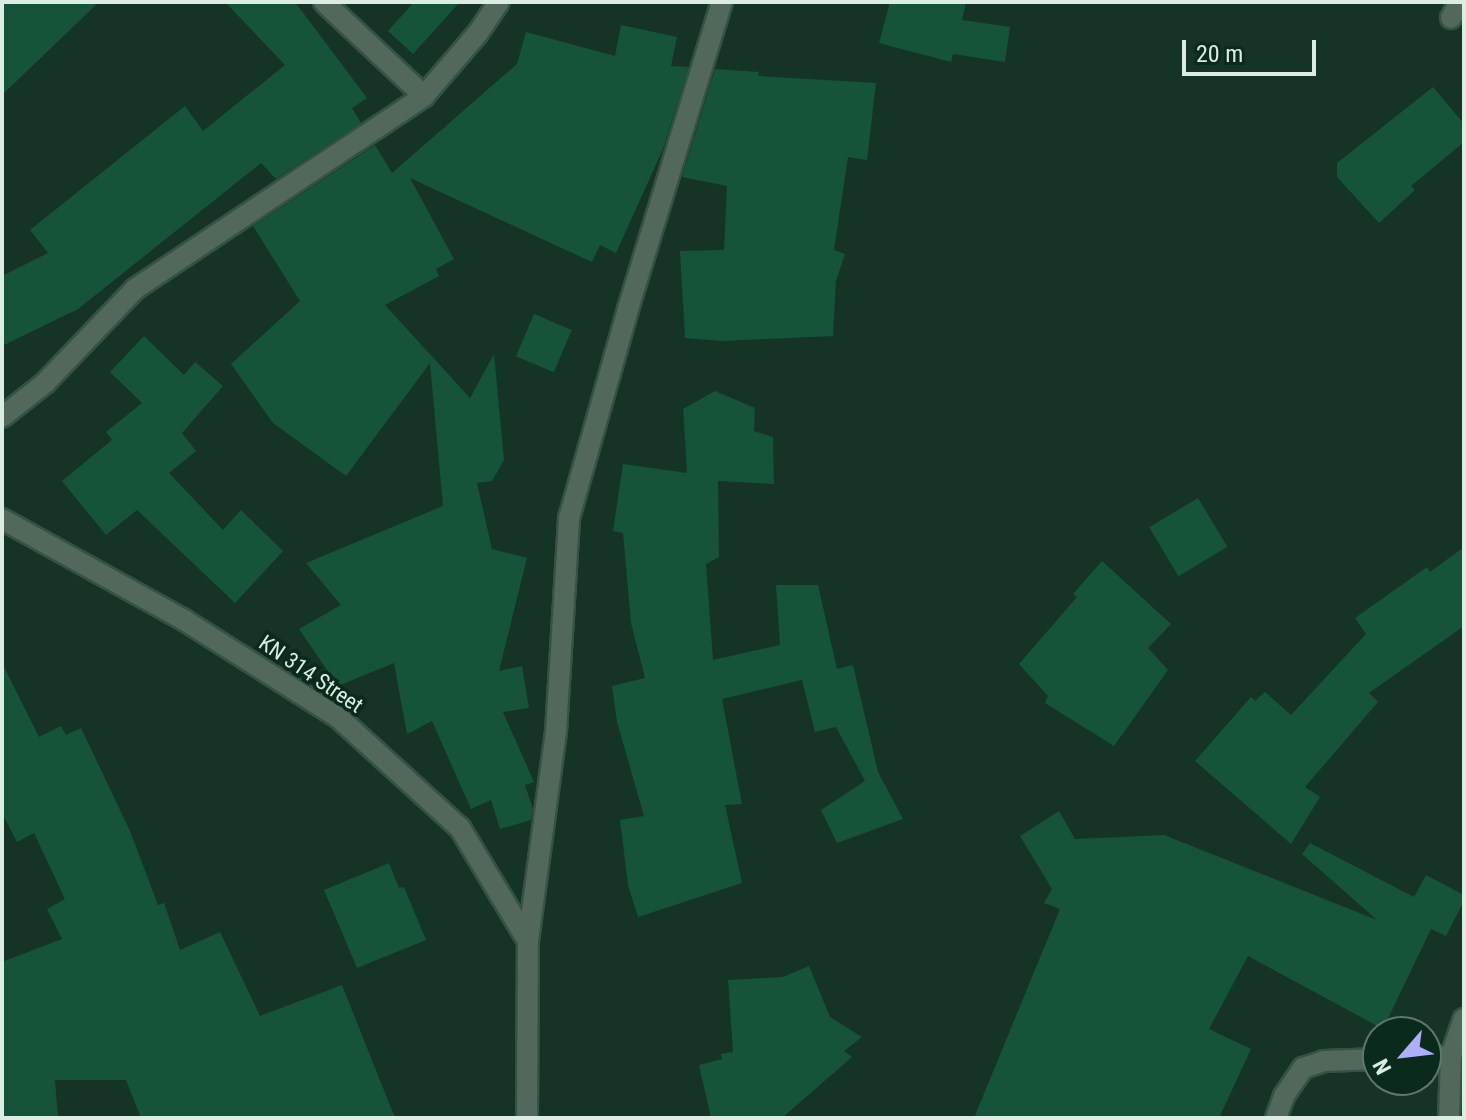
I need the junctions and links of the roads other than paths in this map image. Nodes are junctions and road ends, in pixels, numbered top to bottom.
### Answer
1 (324, 2) edge
2 (499, 2) edge
3 (722, 2) edge
4 (424, 96) junction
5 (2, 417) edge
6 (2, 519) edge
7 (528, 941) junction
8 (1464, 1019) edge
9 (1442, 1056) edge
10 (1451, 1056) junction
11 (1362, 1060) edge
12 (527, 1118) edge
13 (1276, 1118) edge
14 (1449, 1118) edge

1 - 4 street
2 - 4 street
3 - 7 street
4 - 5 street
6 - 7 street, KN 314 Street
7 - 12 street
8 - 10 street
9 - 10 street
10 - 14 street
11 - 13 street

